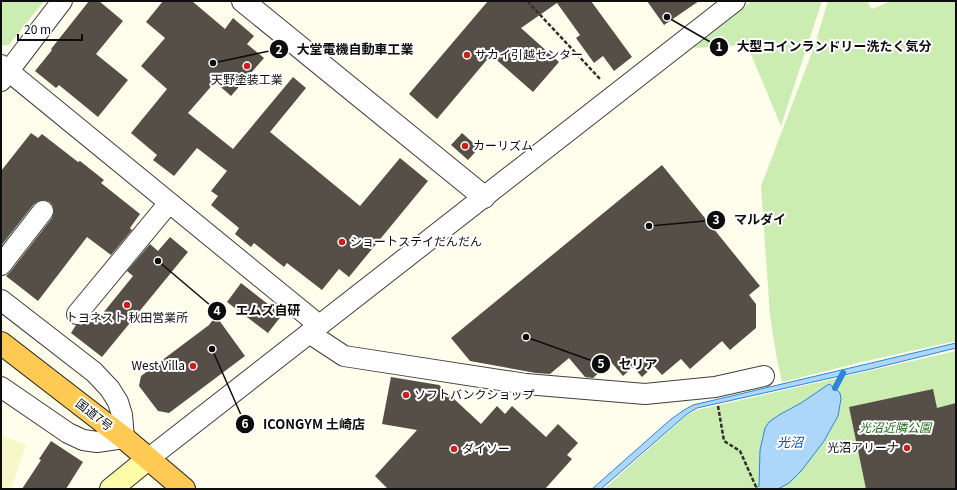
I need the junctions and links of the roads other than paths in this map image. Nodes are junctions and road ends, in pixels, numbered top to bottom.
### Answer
1 (62, 1) edge
2 (735, 1) edge
3 (252, 4) edge
4 (3, 72) edge
5 (484, 197) junction
6 (169, 203) junction
7 (43, 211) dead end
8 (1, 265) edge
9 (1, 300) edge
10 (77, 314) dead end
11 (314, 329) junction
12 (1, 343) edge
13 (764, 376) dead end
14 (1, 386) edge
15 (124, 438) junction
16 (148, 459) junction
17 (111, 489) edge
18 (184, 489) edge

1 - 4 street
2 - 5 street
3 - 5 street
4 - 6 street
5 - 11 street
6 - 10 street
6 - 11 street
7 - 8 street
9 - 15 street
11 - 13 street
11 - 16 street
12 - 15 highway, 国道7号
14 - 15 street
15 - 16 highway, 国道7号
16 - 17 main road
16 - 18 highway, 国道7号

